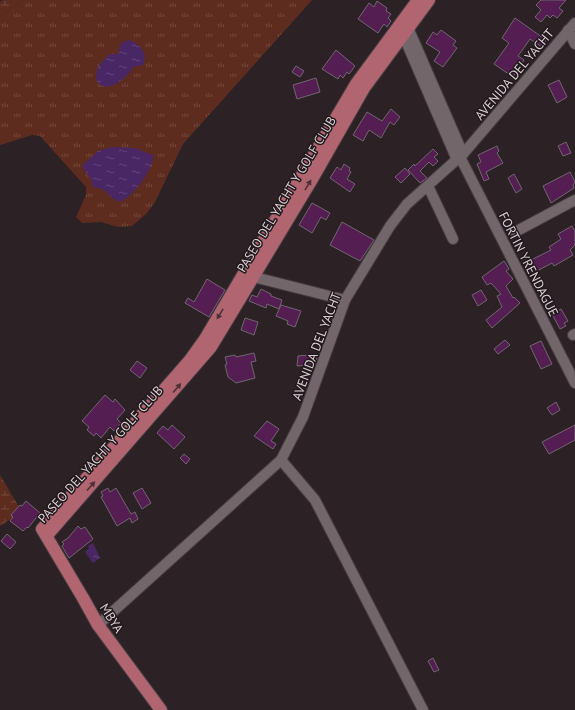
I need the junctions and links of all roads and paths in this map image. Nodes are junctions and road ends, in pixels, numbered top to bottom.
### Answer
1 (418, 0) edge
2 (429, 0) edge
3 (404, 27) junction
4 (572, 27) edge
5 (575, 44) edge
6 (460, 157) junction
7 (428, 186) junction
8 (575, 200) edge
9 (515, 232) dead end
10 (453, 239) dead end
11 (248, 276) junction
12 (345, 300) junction
13 (575, 383) edge
14 (281, 460) junction
15 (44, 532) joint
16 (98, 625) junction
17 (161, 710) edge
18 (423, 710) edge

1 - 3 main road, PASEO DEL YACHT Y GOLF CLUB
2 - 3 main road, PASEO DEL YACHT Y GOLF CLUB
3 - 6 street, FORTIN YRENDAGUE
3 - 11 main road, PASEO DEL YACHT Y GOLF CLUB
4 - 5 street
4 - 6 street, AVENIDA DEL YACHT
6 - 7 street, AVENIDA DEL YACHT
6 - 13 street, FORTIN YRENDAGUE
7 - 10 street
7 - 12 street, AVENIDA DEL YACHT
8 - 9 street
11 - 12 street
11 - 15 main road, PASEO DEL YACHT Y GOLF CLUB
12 - 14 street, AVENIDA DEL YACHT
14 - 16 street, AVENIDA DEL YACHT
14 - 18 street
15 - 16 main road, MBYA
16 - 17 main road, MBYA

